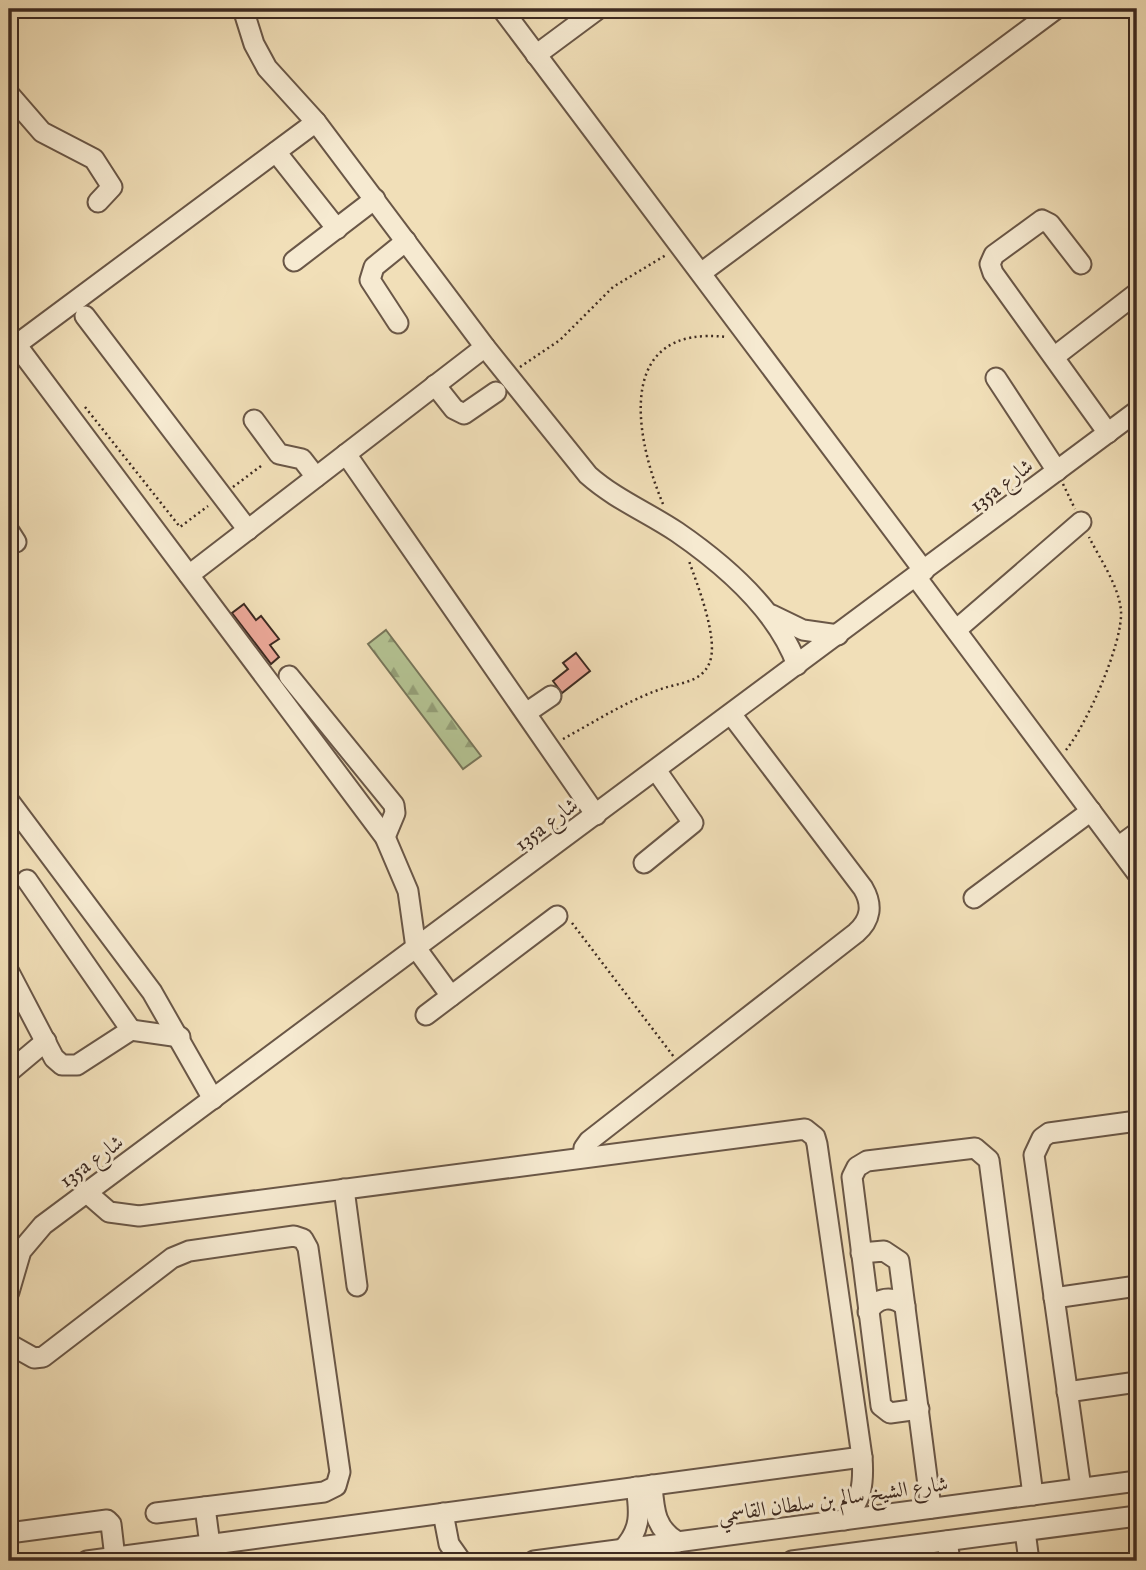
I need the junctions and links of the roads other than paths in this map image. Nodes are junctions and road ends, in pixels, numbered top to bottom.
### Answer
1 (243, 9) edge
2 (502, 9) edge
3 (598, 9) edge
4 (1056, 9) edge
5 (536, 54) junction
6 (9, 94) edge
7 (316, 122) junction
8 (276, 152) junction
9 (375, 199) junction
10 (98, 202) dead end
11 (337, 229) junction
12 (406, 241) junction
13 (294, 261) dead end
14 (1082, 264) dead end
15 (701, 273) junction
16 (1133, 304) edge
17 (85, 316) dead end
18 (398, 323) dead end
19 (12, 340) edge
20 (485, 347) junction
21 (1054, 357) junction
22 (996, 378) dead end
23 (435, 386) junction
24 (496, 392) dead end
25 (1137, 411) edge
26 (254, 420) dead end
27 (1108, 433) junction
28 (346, 454) junction
29 (1057, 471) junction
30 (316, 477) junction
31 (1082, 522) road end
32 (248, 530) junction
33 (920, 574) junction
34 (189, 575) junction
35 (771, 615) junction
36 (956, 630) junction
37 (838, 635) junction
38 (797, 665) junction
39 (289, 676) dead end
40 (551, 696) dead end
41 (526, 713) junction
42 (732, 714) junction
43 (656, 770) junction
44 (9, 801) edge
45 (1091, 811) junction
46 (596, 815) junction
47 (1137, 833) edge
48 (385, 836) junction
49 (1118, 847) junction
50 (644, 863) dead end
51 (1137, 873) edge
52 (27, 880) dead end
53 (974, 898) dead end
54 (557, 916) road end
55 (416, 948) junction
56 (9, 972) edge
57 (451, 996) junction
58 (426, 1015) dead end
59 (131, 1030) junction
60 (180, 1037) junction
61 (46, 1041) junction
62 (9, 1072) edge
63 (213, 1099) junction
64 (1137, 1121) edge
65 (583, 1157) junction
66 (344, 1189) junction
67 (86, 1192) junction
68 (861, 1253) junction
69 (357, 1286) dead end
70 (1137, 1286) edge
71 (9, 1292) edge
72 (1054, 1298) junction
73 (905, 1306) junction
74 (868, 1312) junction
75 (9, 1344) edge
76 (1137, 1382) edge
77 (1067, 1392) junction
78 (919, 1409) junction
79 (862, 1457) junction
80 (1137, 1481) edge
81 (644, 1486) junction
82 (1081, 1488) junction
83 (1033, 1495) junction
84 (205, 1507) junction
85 (932, 1508) junction
86 (156, 1513) dead end
87 (443, 1514) junction
88 (1137, 1516) edge
89 (844, 1520) junction
90 (1025, 1531) junction
91 (9, 1533) edge
92 (947, 1541) junction
93 (678, 1542) junction
94 (210, 1545) junction
95 (623, 1549) junction
96 (115, 1558) junction
97 (87, 1561) edge
98 (461, 1561) edge
99 (534, 1561) edge
100 (792, 1561) edge
101 (950, 1561) edge
102 (1029, 1561) edge

1 - 7 street
2 - 5 street
3 - 5 street
4 - 15 street
5 - 15 street
6 - 10 street
7 - 8 street
7 - 9 street
8 - 11 street
8 - 19 street
9 - 11 street
9 - 12 street
11 - 13 street
12 - 18 street
12 - 20 street
14 - 21 street
15 - 33 street
16 - 21 street
17 - 32 street
19 - 34 street
20 - 23 street
20 - 35 street
21 - 27 street
22 - 29 street
23 - 24 street
23 - 28 street
25 - 27 street, 135a شارع
26 - 30 street
27 - 29 street, 135a شارع
28 - 30 street
28 - 41 street
29 - 33 street, 135a شارع
30 - 32 street
31 - 36 street
32 - 34 street
33 - 36 street
33 - 37 street, 135a شارع
34 - 48 street
35 - 37 street
35 - 38 street
36 - 45 street
37 - 38 street, 135a شارع
38 - 42 street, 135a شارع
39 - 48 street
40 - 41 street
41 - 46 street
42 - 43 street, 135a شارع
42 - 65 street
43 - 46 street, 135a شارع
43 - 50 street
44 - 60 street
45 - 49 street
45 - 53 street
46 - 55 street, 135a شارع
47 - 49 street
48 - 55 street
49 - 51 street
52 - 59 street
54 - 57 street
55 - 57 street
55 - 63 street, 135a شارع
56 - 61 street
57 - 58 street
59 - 60 street
59 - 61 street
60 - 63 street
61 - 62 street
63 - 67 street, 135a شارع
64 - 72 street
65 - 66 street
65 - 79 street
66 - 67 street
66 - 69 street
67 - 71 street, 135a شارع
68 - 73 street
68 - 74 street
68 - 83 street
70 - 72 street
72 - 77 street
73 - 74 street
73 - 78 street
74 - 78 street
75 - 84 street
76 - 77 street
77 - 82 street
78 - 85 street
79 - 81 street
79 - 89 street
80 - 82 street, شارع الشيخ سالم بن سلطان القاسمي
81 - 87 street
81 - 93 street
81 - 95 street
82 - 83 street, شارع الشيخ سالم بن سلطان القاسمي
83 - 85 street, شارع الشيخ سالم بن سلطان القاسمي
84 - 86 street
84 - 94 street
85 - 89 street, شارع الشيخ سالم بن سلطان القاسمي
87 - 94 street
87 - 98 street
88 - 90 street
89 - 93 street, شارع الشيخ سالم بن سلطان القاسمي
90 - 92 street
90 - 102 street
91 - 96 street
92 - 100 street
92 - 101 street
93 - 95 street, شارع الشيخ سالم بن سلطان القاسمي
94 - 96 street
95 - 99 street, شارع الشيخ سالم بن سلطان القاسمي
96 - 97 street

